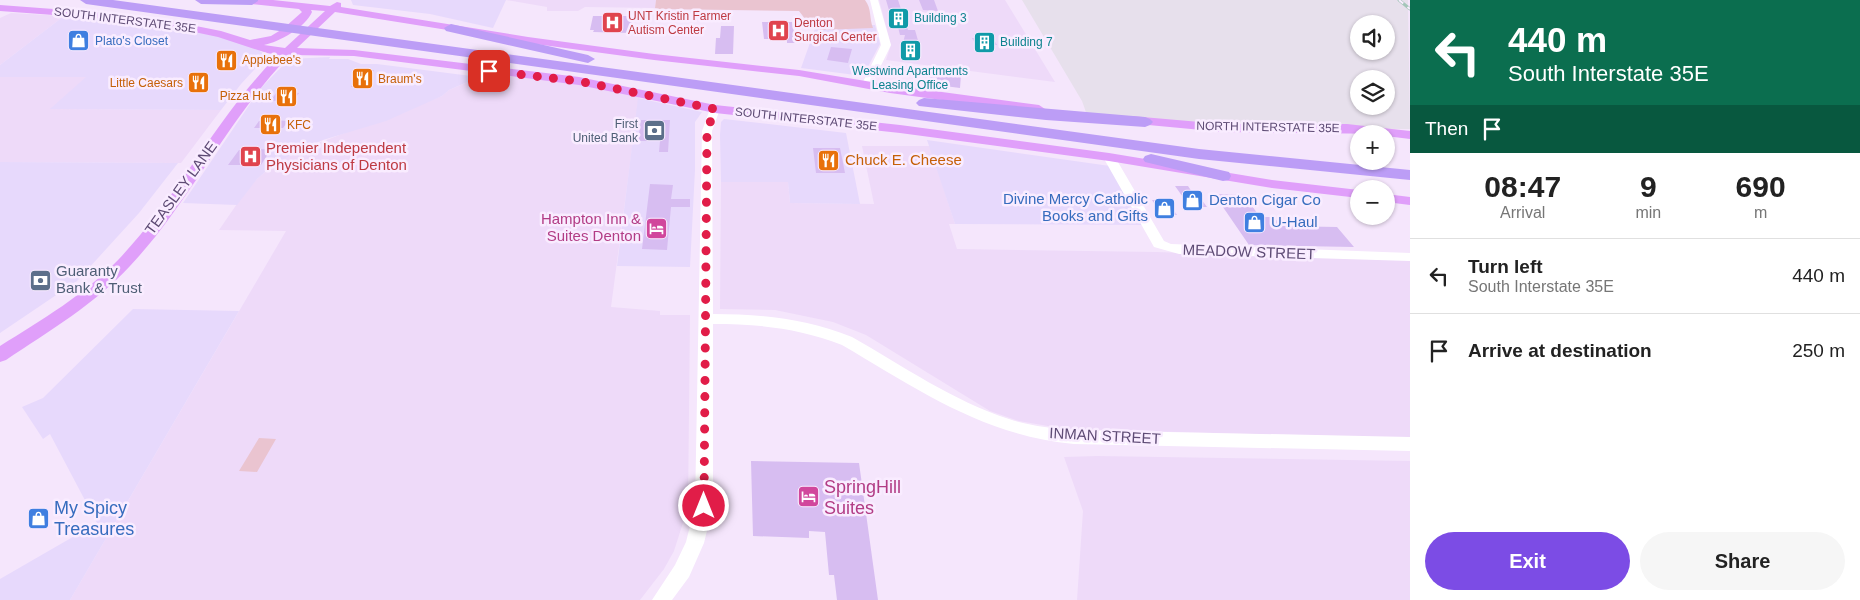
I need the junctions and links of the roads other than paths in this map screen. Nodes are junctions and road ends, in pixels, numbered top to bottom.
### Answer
1 (86, 0) edge
2 (145, 0) edge
3 (201, 0) edge
4 (343, 0) edge
5 (874, 0) edge
6 (247, 1) edge
7 (303, 6) junction
8 (330, 6) edge
9 (0, 8) edge
10 (155, 10) junction
11 (358, 13) junction
12 (282, 23) junction
13 (451, 28) junction
14 (202, 29) junction
15 (340, 31) junction
16 (244, 42) junction
17 (282, 52) junction
18 (313, 52) junction
19 (599, 62) junction
20 (664, 80) junction
21 (578, 81) junction
22 (868, 84) junction
23 (855, 98) junction
24 (237, 104) junction
25 (715, 109) junction
26 (1150, 123) junction
27 (1055, 134) junction
28 (1409, 134) edge
29 (1109, 157) junction
30 (1350, 157) edge
31 (1395, 162) edge
32 (1410, 163) edge
33 (1410, 175) edge
34 (1223, 176) junction
35 (1350, 193) edge
36 (1395, 199) edge
37 (1410, 201) edge
38 (1410, 256) edge
39 (705, 319) junction
40 (0, 344) edge
41 (0, 355) edge
42 (1410, 444) edge
43 (661, 600) edge

1 - 10 highway
2 - 12 highway
3 - 6 highway
4 - 8 main road, TEASLEY LANE
5 - 22 street
6 - 7 main road
7 - 8 main road
7 - 16 main road
8 - 11 main road
8 - 17 main road, TEASLEY LANE
9 - 14 main road, SOUTH INTERSTATE 35E
10 - 12 highway
10 - 14 highway
11 - 13 main road
11 - 18 main road
12 - 15 highway
13 - 19 highway
13 - 22 main road
14 - 16 main road, SOUTH INTERSTATE 35E
15 - 19 highway
15 - 20 highway
16 - 17 main road, SOUTH INTERSTATE 35E
17 - 18 main road, SOUTH INTERSTATE 35E
17 - 24 main road, TEASLEY LANE
18 - 21 main road, SOUTH INTERSTATE 35E
19 - 23 highway
20 - 21 highway
20 - 27 highway
21 - 25 main road, SOUTH INTERSTATE 35E
22 - 26 main road
23 - 26 highway
23 - 30 highway
24 - 40 main road, TEASLEY LANE
24 - 41 main road, TEASLEY LANE
25 - 29 main road, SOUTH INTERSTATE 35E
25 - 39 street
26 - 28 main road, NORTH INTERSTATE 35E
27 - 33 highway
27 - 34 highway
29 - 34 main road
29 - 38 street, MEADOW STREET
31 - 32 highway
34 - 35 main road
36 - 37 main road
39 - 42 street, INMAN STREET
39 - 43 street

